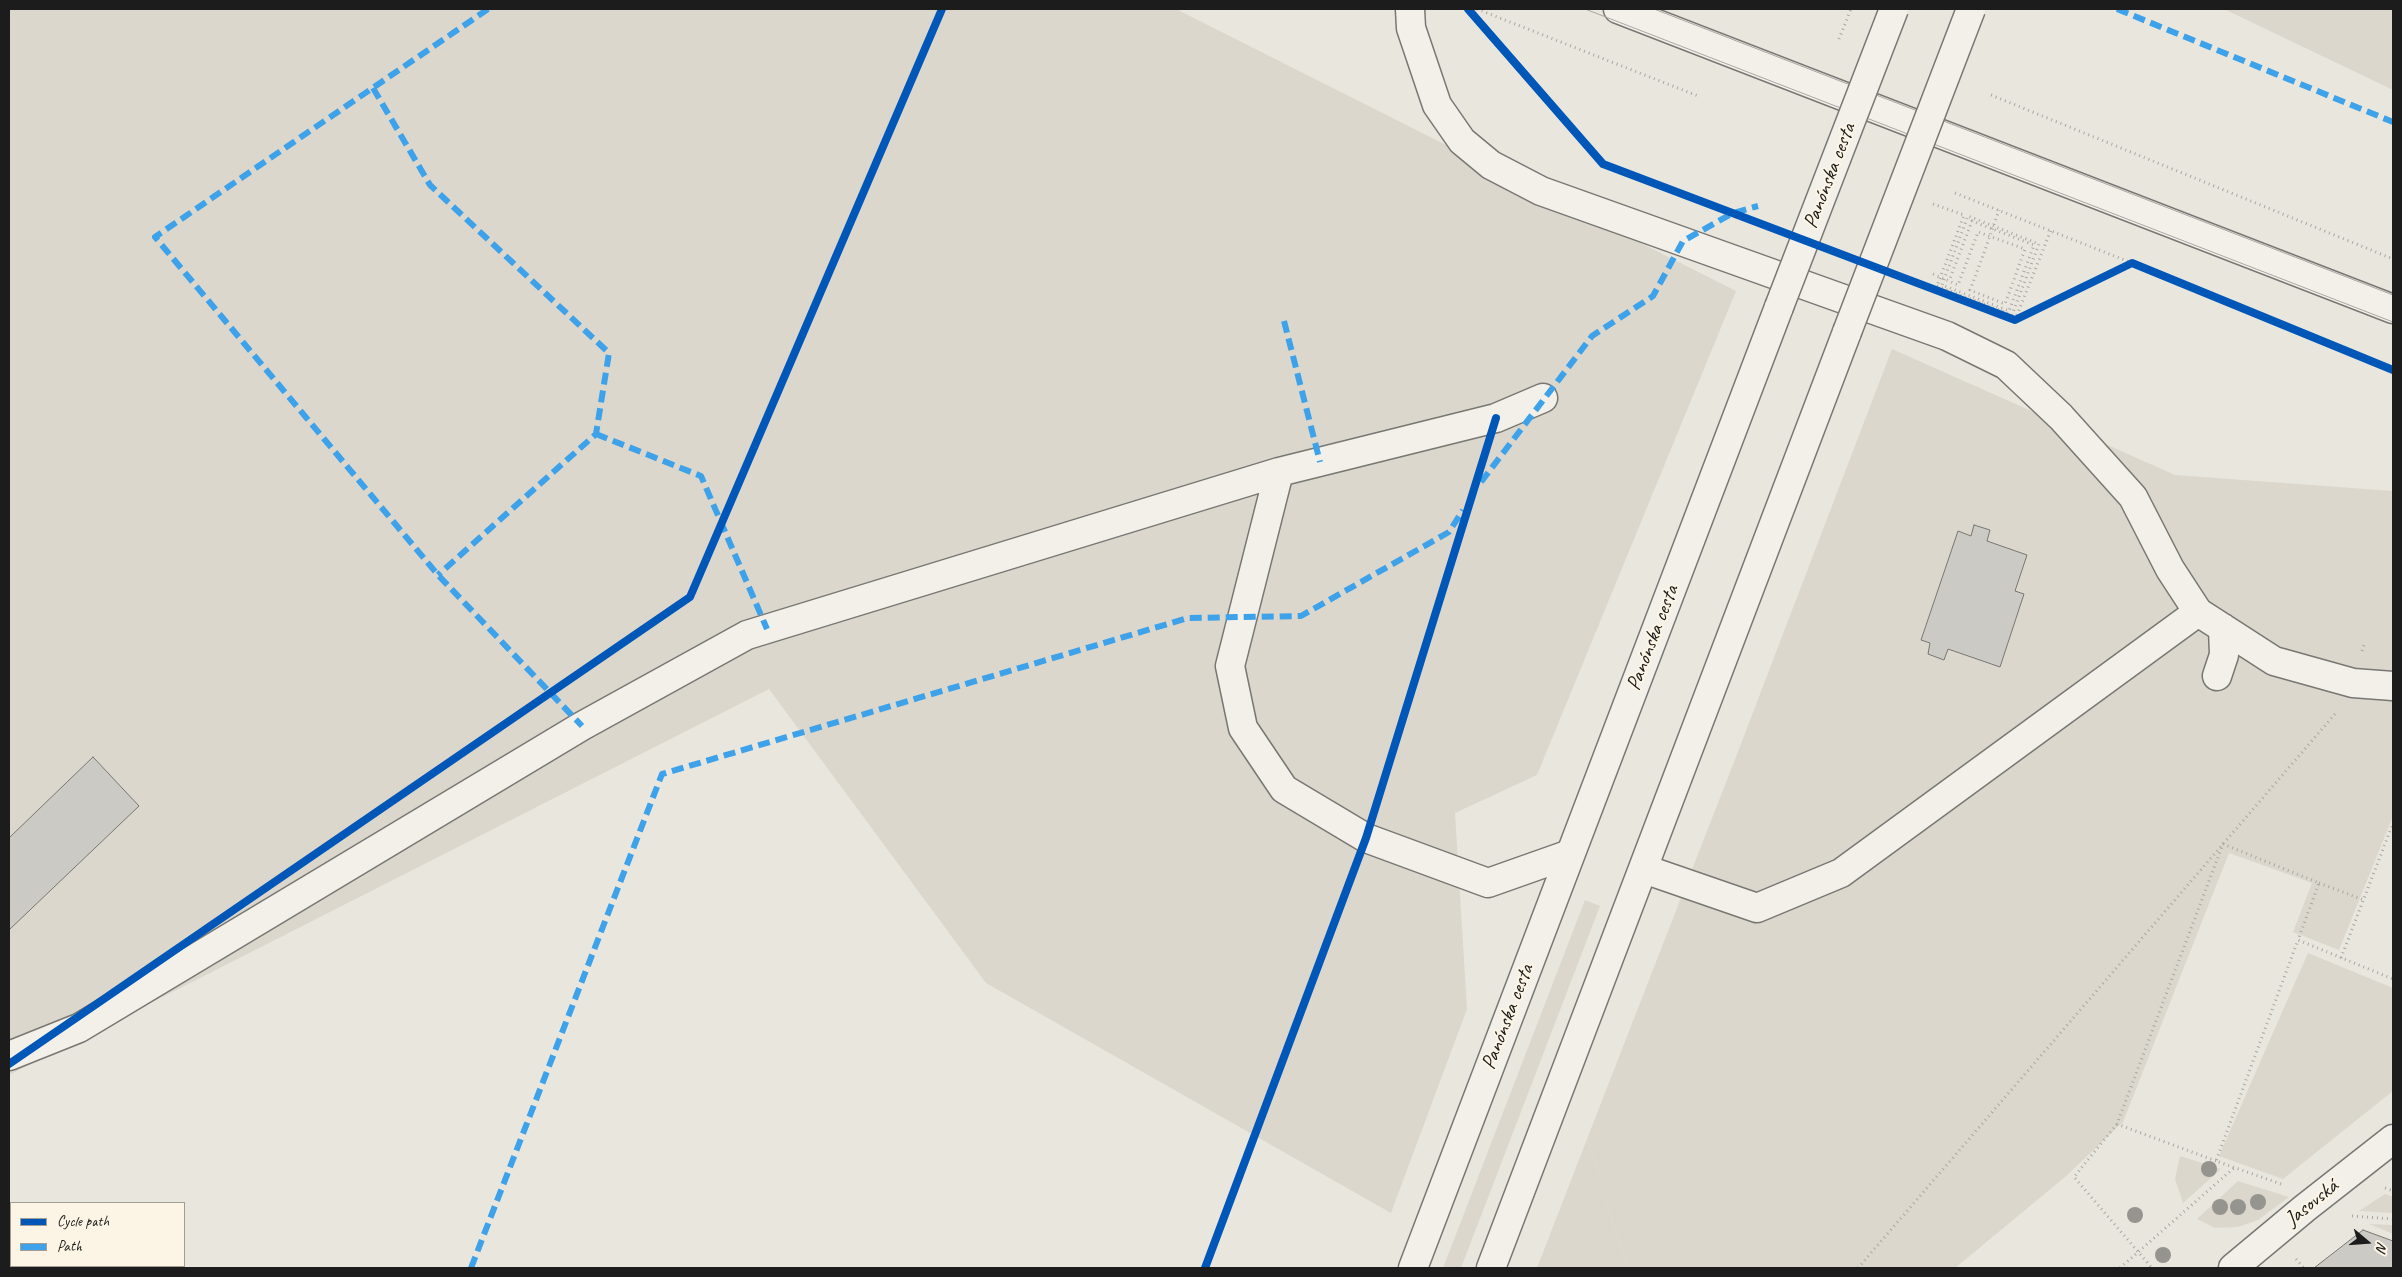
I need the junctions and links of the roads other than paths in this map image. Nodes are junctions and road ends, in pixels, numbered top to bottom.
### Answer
1 (1410, 9) edge
2 (1618, 9) edge
3 (1894, 9) edge
4 (1971, 9) edge
5 (2393, 309) edge
6 (1542, 398) dead end
7 (1279, 472) junction
8 (2198, 612) junction
9 (2223, 628) junction
10 (2217, 676) dead end
11 (2393, 686) edge
12 (1570, 854) junction
13 (1644, 869) junction
14 (9, 1056) edge
15 (2393, 1139) edge
16 (1413, 1268) edge
17 (1491, 1268) edge
18 (2232, 1268) edge

1 - 8 main road
2 - 5 main road
3 - 12 main road, Panónska cesta, bridge
4 - 13 main road, bridge
6 - 7 main road
7 - 12 main road
7 - 14 main road
8 - 9 main road
8 - 13 main road
9 - 10 main road
9 - 11 main road
12 - 16 main road, Panónska cesta
13 - 17 main road
15 - 18 main road, Jasovská

